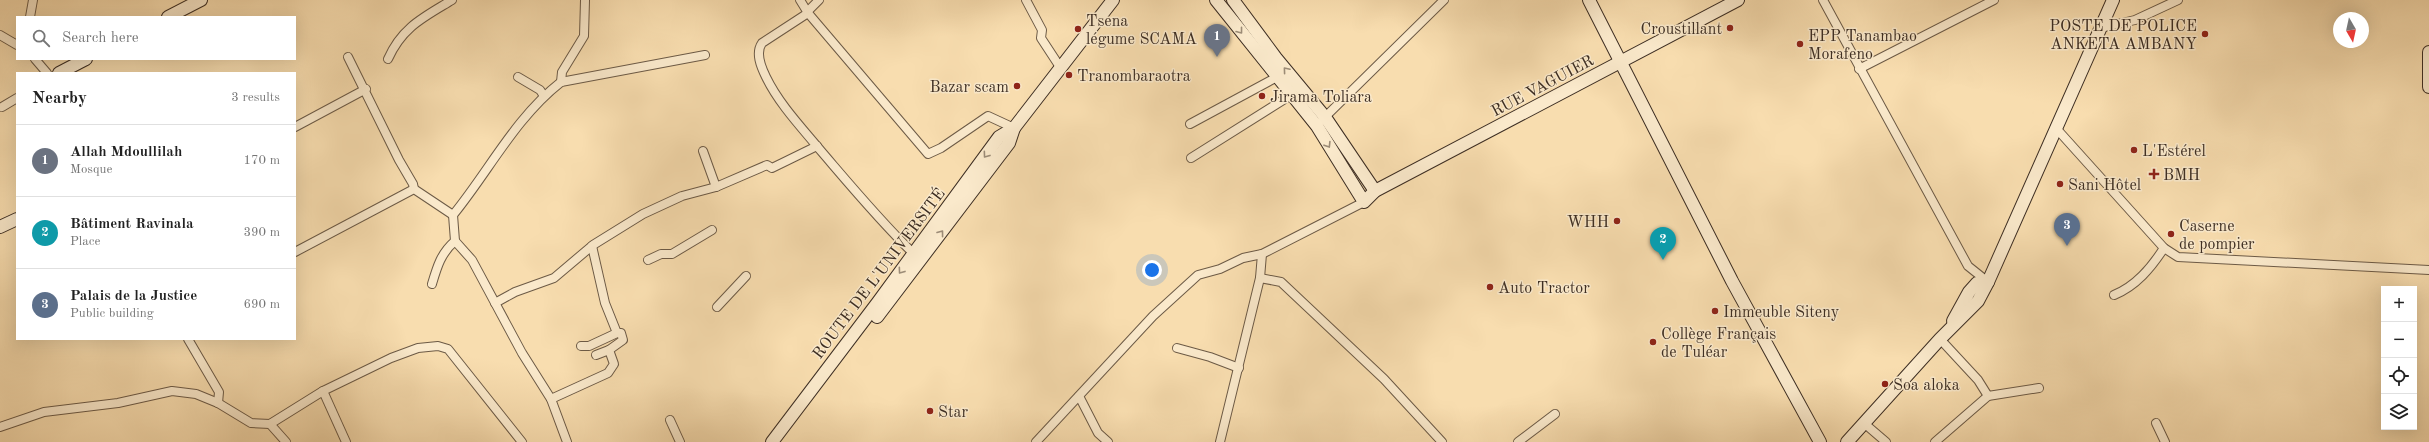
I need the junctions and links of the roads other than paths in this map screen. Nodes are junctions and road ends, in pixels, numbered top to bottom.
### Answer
1 (33, 0) edge
2 (201, 0) edge
3 (452, 0) edge
4 (585, 0) edge
5 (800, 0) edge
6 (820, 0) edge
7 (1026, 0) edge
8 (1113, 0) edge
9 (1216, 0) edge
10 (1233, 0) edge
11 (1444, 0) edge
12 (1588, 0) edge
13 (1738, 0) edge
14 (1823, 0) edge
15 (1994, 0) edge
16 (2113, 0) edge
17 (2178, 0) edge
18 (807, 12) junction
19 (30, 16) edge
20 (170, 16) edge
21 (2100, 28) junction
22 (0, 35) edge
23 (16, 44) edge
24 (705, 55) dead end
25 (348, 57) dead end
26 (388, 59) dead end
27 (2429, 59) edge
28 (36, 60) edge
29 (84, 60) edge
30 (1622, 61) junction
31 (1060, 67) junction
32 (1859, 69) junction
33 (46, 72) edge
34 (61, 72) edge
35 (518, 77) dead end
36 (1276, 77) junction
37 (561, 82) junction
38 (2429, 88) edge
39 (366, 89) junction
40 (1291, 95) junction
41 (544, 96) junction
42 (16, 99) edge
43 (2, 106) dead end
44 (1325, 117) junction
45 (1190, 124) dead end
46 (296, 126) edge
47 (1316, 126) junction
48 (2055, 127) junction
49 (1014, 128) junction
50 (817, 146) junction
51 (703, 151) dead end
52 (1191, 158) dead end
53 (716, 186) junction
54 (414, 189) junction
55 (1375, 191) junction
56 (1364, 202) junction
57 (453, 215) junction
58 (16, 219) edge
59 (0, 227) edge
60 (712, 230) dead end
61 (455, 241) junction
62 (592, 246) junction
63 (2164, 248) junction
64 (296, 251) edge
65 (913, 253) junction
66 (1262, 254) junction
67 (648, 260) dead end
68 (2429, 270) edge
69 (746, 276) dead end
70 (1260, 278) junction
71 (1988, 282) junction
72 (432, 284) dead end
73 (2114, 295) dead end
74 (495, 303) junction
75 (717, 307) dead end
76 (617, 333) junction
77 (1940, 339) junction
78 (189, 340) edge
79 (581, 346) dead end
80 (1177, 348) dead end
81 (609, 350) junction
82 (596, 356) dead end
83 (1239, 368) junction
84 (2039, 388) dead end
85 (323, 391) junction
86 (1080, 396) junction
87 (1988, 396) junction
88 (551, 399) junction
89 (218, 404) junction
90 (1555, 414) dead end
91 (670, 420) dead end
92 (2156, 423) dead end
93 (270, 424) junction
94 (1865, 424) junction
95 (0, 427) edge
96 (286, 442) edge
97 (346, 442) edge
98 (522, 442) edge
99 (567, 442) edge
100 (680, 442) edge
101 (772, 442) edge
102 (782, 442) edge
103 (1036, 442) edge
104 (1108, 442) edge
105 (1220, 442) edge
106 (1442, 442) edge
107 (1518, 442) edge
108 (1820, 442) edge
109 (1847, 442) edge
110 (1886, 442) edge
111 (1934, 442) edge
112 (2165, 442) edge

1 - 19 street
2 - 20 street
3 - 26 street
4 - 37 street
5 - 18 street
6 - 18 street
7 - 31 street
8 - 31 street, ROUTE DE L'UNIVERSITÉ
9 -> 36 street
44 -> 10 street
11 - 44 street
12 - 30 street
13 - 30 street, RUE VAGUIER
14 - 32 street
15 - 32 street
16 - 21 street
17 - 21 street
18 - 49 street
18 - 50 street
21 - 48 street
22 - 23 street
24 - 37 street
25 - 39 street
27 - 38 street
28 - 33 street
29 - 34 street
30 - 55 street, RUE VAGUIER
30 - 108 street
31 - 49 street, ROUTE DE L'UNIVERSITÉ
32 - 71 street
35 - 41 street
36 - 40 street
36 - 45 street
37 - 41 street
39 - 46 street
39 - 54 street
40 - 47 street
40 - 52 street
41 - 57 street
42 - 43 street
44 - 47 street
44 - 55 street
47 -> 56 street
48 - 63 street
48 - 71 street
49 -> 65 street, ROUTE DE L'UNIVERSITÉ
102 -> 49 street, ROUTE DE L'UNIVERSITÉ
50 - 53 street
50 - 65 street
51 - 53 street
53 - 62 street
54 - 57 street
54 - 64 street
55 - 56 street, RUE VAGUIER
56 - 66 street
57 - 61 street
58 - 59 street
60 - 67 street
61 - 72 street
61 - 74 street
62 - 74 street
62 - 76 street
63 - 68 street
63 - 73 street
65 -> 101 street, ROUTE DE L'UNIVERSITÉ
66 - 70 street
66 - 86 street
69 - 75 street
70 - 83 street
70 - 106 street
71 - 77 street
74 - 88 street
76 - 79 street
76 - 81 street
77 - 87 street
77 - 94 street
78 - 89 street
80 - 83 street
81 - 82 street
81 - 88 street
83 - 105 street
84 - 87 street
85 - 93 street
85 - 97 street
85 - 98 street
86 - 103 street
86 - 104 street
87 - 111 street
88 - 99 street
89 - 93 street
89 - 95 street
90 - 107 street
91 - 100 street
92 - 112 street
93 - 96 street
94 - 109 street
94 - 110 street

